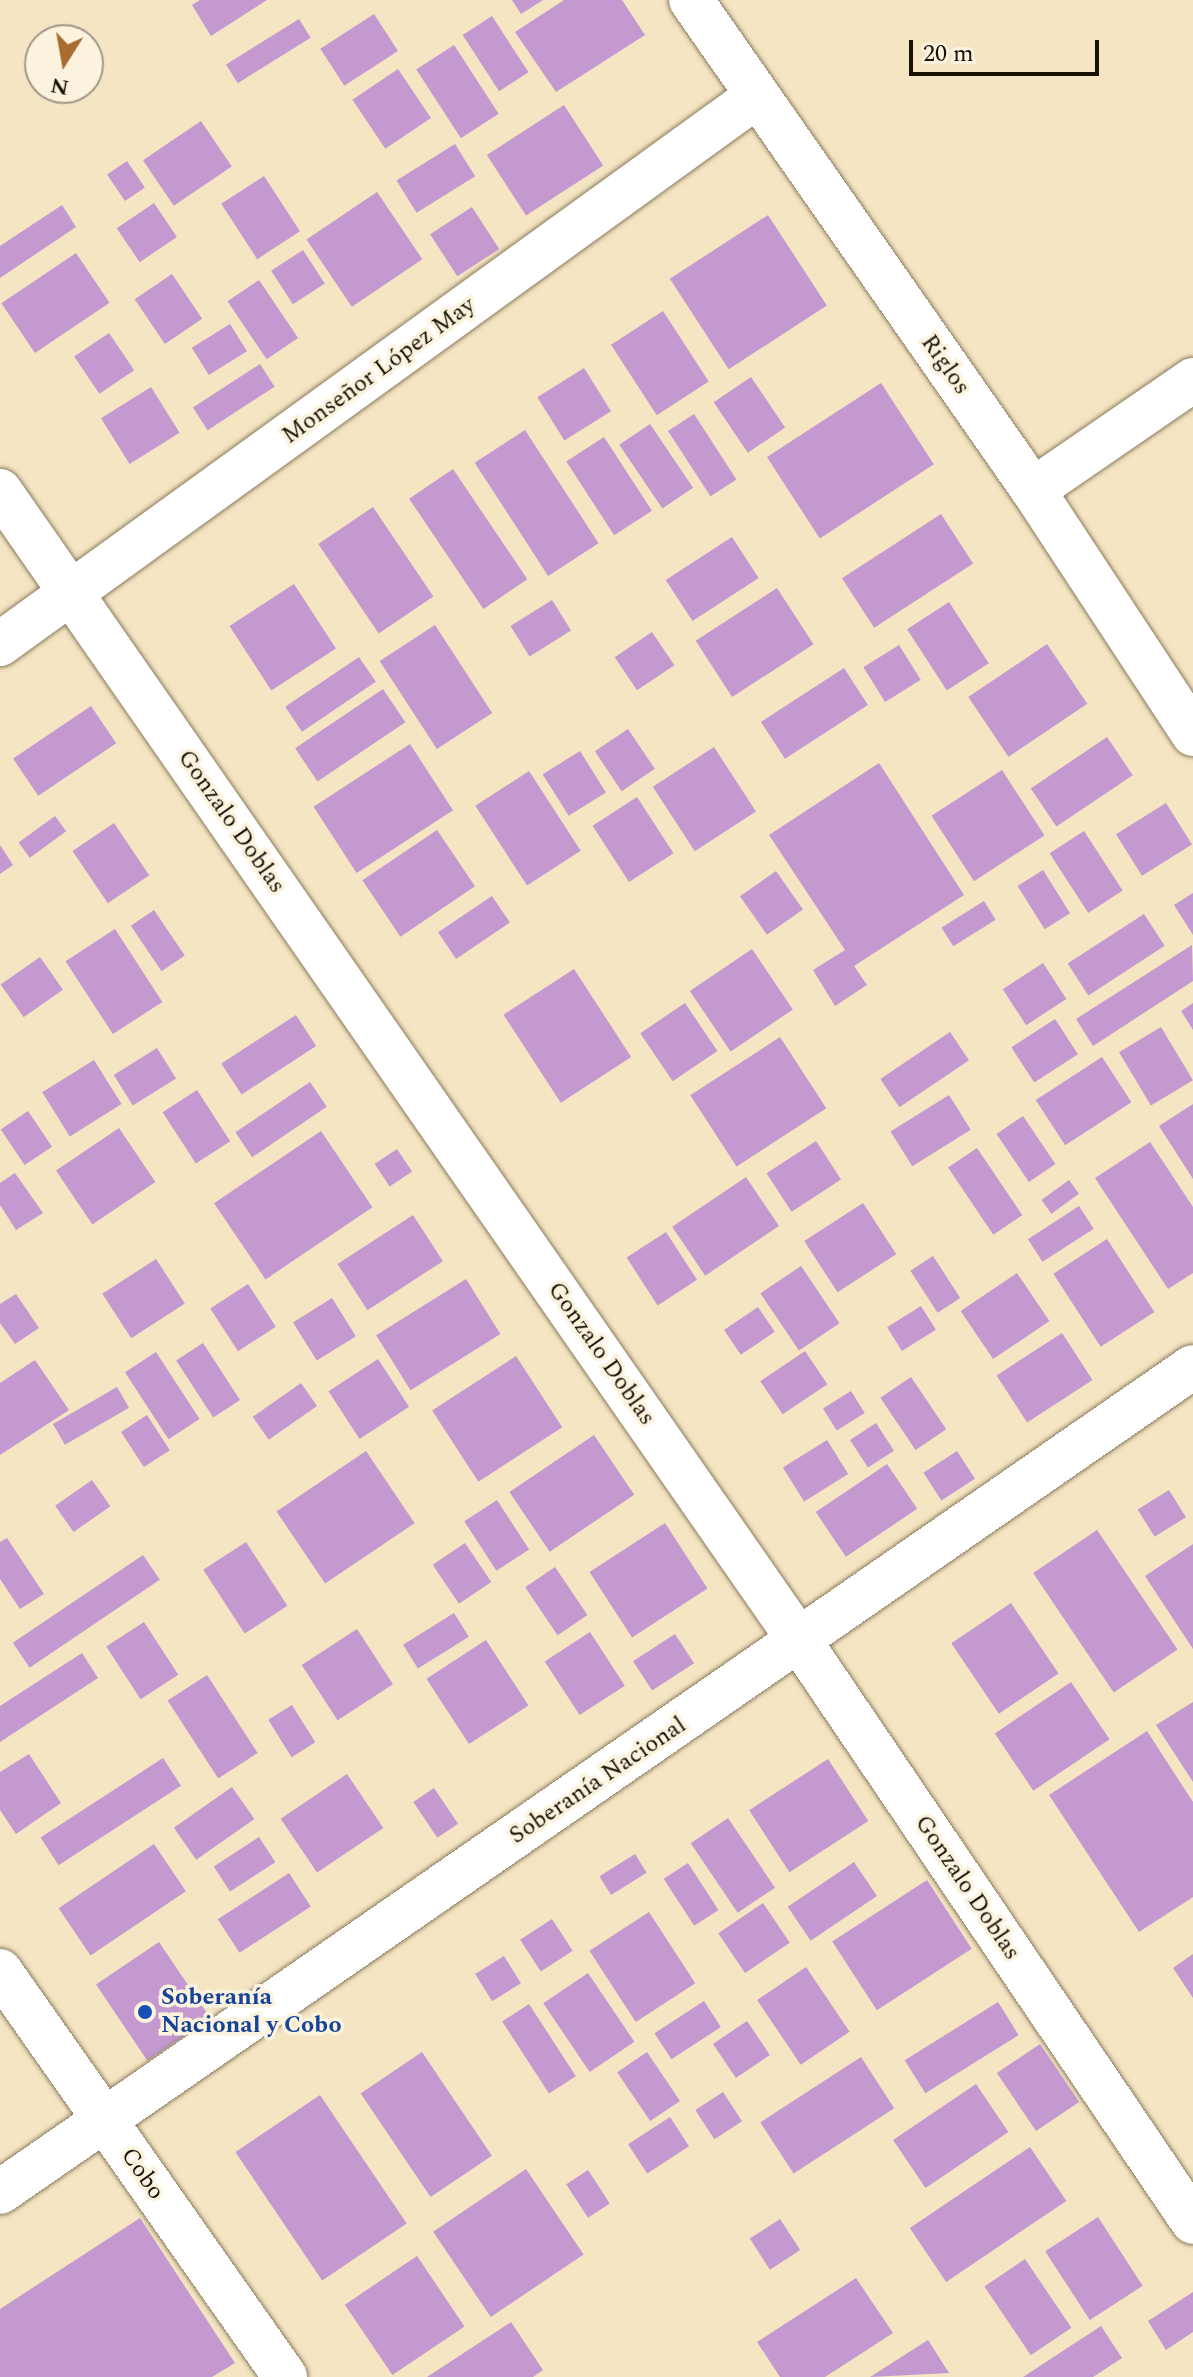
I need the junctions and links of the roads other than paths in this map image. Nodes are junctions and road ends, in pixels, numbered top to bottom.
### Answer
1 (691, 0) edge
2 (757, 96) junction
3 (1193, 380) edge
4 (1033, 490) junction
5 (0, 491) edge
6 (72, 594) junction
7 (0, 644) edge
8 (1193, 734) edge
9 (1193, 1367) edge
10 (801, 1643) junction
11 (0, 1971) edge
12 (104, 2119) junction
13 (0, 2192) edge
14 (1193, 2222) edge
15 (285, 2377) edge

1 - 2 street, Riglos
2 - 4 street, Riglos
2 - 6 street, Monseñor López May
3 - 4 street
4 - 8 street, Riglos
5 - 6 street, Gonzalo Doblas
6 - 7 street, Monseñor López May
6 - 10 street, Gonzalo Doblas
9 - 10 street, Soberanía Nacional
10 - 12 street, Soberanía Nacional
10 - 14 street, Gonzalo Doblas
11 - 12 street, Cobo
12 - 13 street, Soberanía Nacional
12 - 15 street, Cobo

